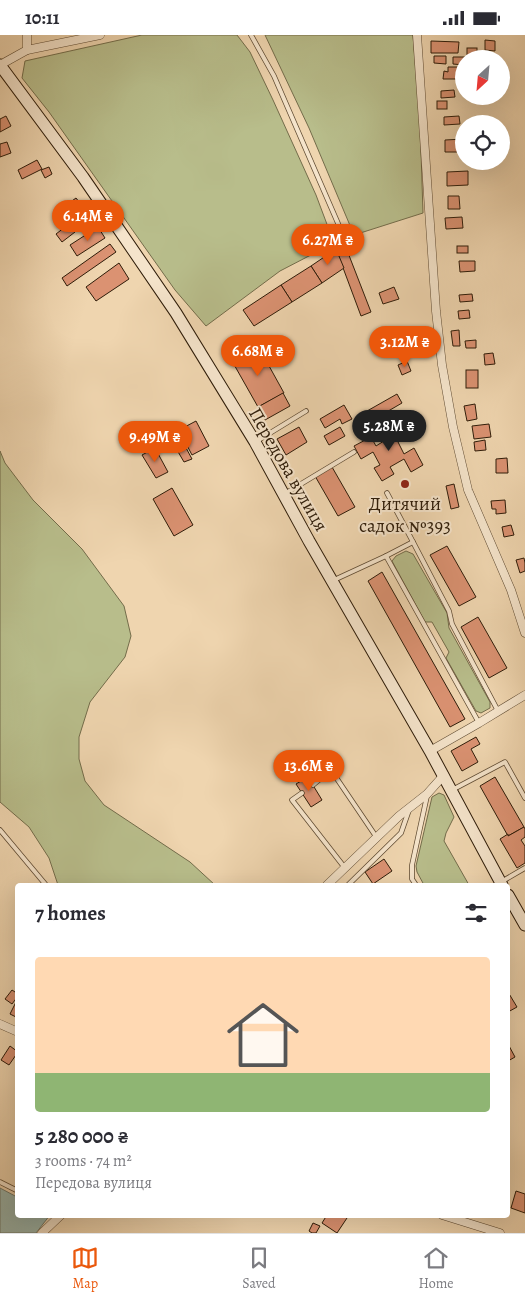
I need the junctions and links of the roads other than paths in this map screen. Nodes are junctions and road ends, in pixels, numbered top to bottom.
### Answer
1 (27, 35) edge
2 (100, 35) edge
3 (251, 35) edge
4 (417, 35) edge
5 (27, 51) junction
6 (0, 65) edge
7 (340, 228) dead end
8 (306, 411) dead end
9 (255, 442) junction
10 (354, 452) dead end
11 (387, 493) dead end
12 (284, 494) junction
13 (413, 542) junction
14 (386, 556) junction
15 (332, 581) junction
16 (525, 633) edge
17 (525, 695) edge
18 (498, 711) junction
19 (479, 723) junction
20 (430, 751) junction
21 (444, 775) junction
22 (313, 785) dead end
23 (452, 790) junction
24 (302, 793) dead end
25 (427, 794) junction
26 (525, 798) edge
27 (409, 808) junction
28 (0, 830) edge
29 (377, 838) junction
30 (345, 868) junction
31 (525, 868) edge
32 (44, 883) edge
33 (329, 883) edge
34 (350, 883) edge
35 (415, 883) edge
36 (500, 883) edge
37 (502, 883) edge
38 (510, 899) edge
39 (525, 925) edge
40 (0, 1024) edge
41 (15, 1031) edge
42 (0, 1182) edge
43 (15, 1190) edge
44 (58, 1218) edge
45 (452, 1218) edge
46 (42, 1233) edge
47 (500, 1233) edge

1 - 5 street
2 - 5 street
3 - 7 lane
4 - 16 street
5 - 6 street
6 - 9 street, Передова вулиця
8 - 9 lane
9 - 12 street, Передова вулиця
10 - 12 lane
11 - 13 lane
12 - 15 street, Передова вулиця
13 - 14 lane
13 - 18 lane
14 - 15 lane
14 - 19 lane
15 - 20 street, Передова вулиця
17 - 18 street
18 - 19 street
19 - 20 street
20 - 21 street, Передова вулиця
21 - 23 street, Передова вулиця
21 - 25 street
22 - 29 lane
23 - 26 lane
23 - 36 street, Передова вулиця
24 - 30 lane
25 - 27 street
25 - 35 lane
27 - 29 street
27 - 34 lane
28 - 32 lane
29 - 30 street
30 - 33 street
31 - 37 lane
38 - 39 street
40 - 41 street
42 - 43 lane
44 - 46 street
45 - 47 street

